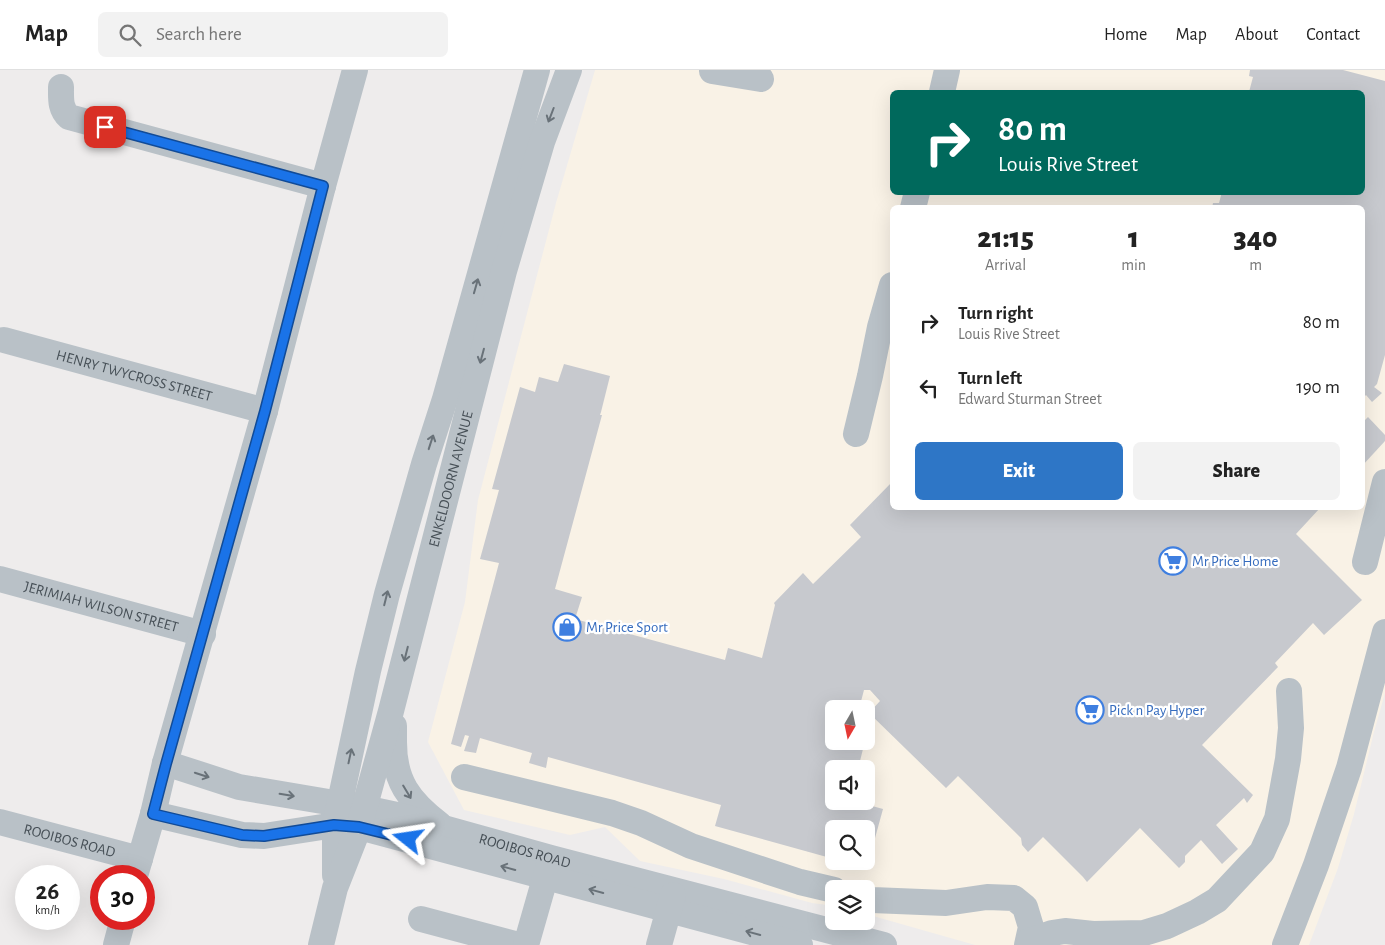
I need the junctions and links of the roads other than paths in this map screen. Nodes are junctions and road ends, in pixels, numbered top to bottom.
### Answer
1 (355, 70) edge
2 (537, 70) edge
3 (569, 70) edge
4 (947, 70) edge
5 (712, 71) edge
6 (762, 79) dead end
7 (60, 87) dead end
8 (942, 90) edge
9 (323, 186) junction
10 (890, 292) edge
11 (4, 340) dead end
12 (265, 411) junction
13 (856, 434) dead end
14 (1385, 482) edge
15 (1365, 562) dead end
16 (0, 579) edge
17 (1385, 632) edge
18 (203, 634) junction
19 (1289, 691) dead end
20 (391, 711) junction
21 (166, 764) junction
22 (464, 777) dead end
23 (153, 814) junction
24 (349, 816) junction
25 (0, 822) edge
26 (445, 828) junction
27 (128, 865) edge
28 (138, 865) edge
29 (548, 868) junction
30 (825, 888) edge
31 (672, 900) junction
32 (875, 900) edge
33 (420, 919) dead end
34 (120, 930) edge
35 (1028, 943) edge
36 (116, 945) edge
37 (321, 945) edge
38 (519, 945) edge
39 (526, 945) edge
40 (659, 945) edge
41 (800, 945) edge
42 (884, 945) edge
43 (1285, 945) edge

1 - 9 street
24 -> 2 street, ENKELDOORN AVENUE
3 -> 20 street, ENKELDOORN AVENUE
4 - 8 street
5 - 6 street
7 - 9 street
9 - 12 street
10 - 13 street
11 - 12 street, HENRY TWYCROSS STREET
12 - 18 street
14 - 15 street
16 - 18 street, JERIMIAH WILSON STREET
17 - 43 street
18 - 21 street
19 - 35 street
20 - 24 street, ENKELDOORN AVENUE
20 -> 26 street
21 - 23 street
21 -> 24 street, ROOIBOS ROAD
22 - 30 street
23 - 24 street, ROOIBOS ROAD
23 - 28 street
24 - 26 street, ROOIBOS ROAD
29 -> 24 street, ROOIBOS ROAD
24 - 37 street, ENKELDOORN AVENUE
25 - 27 street, ROOIBOS ROAD
26 - 29 street, ROOIBOS ROAD
29 - 31 street, ROOIBOS ROAD
29 - 39 street
31 - 40 street
41 -> 31 street, ROOIBOS ROAD
31 - 42 street, ROOIBOS ROAD
32 - 35 street
33 - 38 street
34 - 36 street

